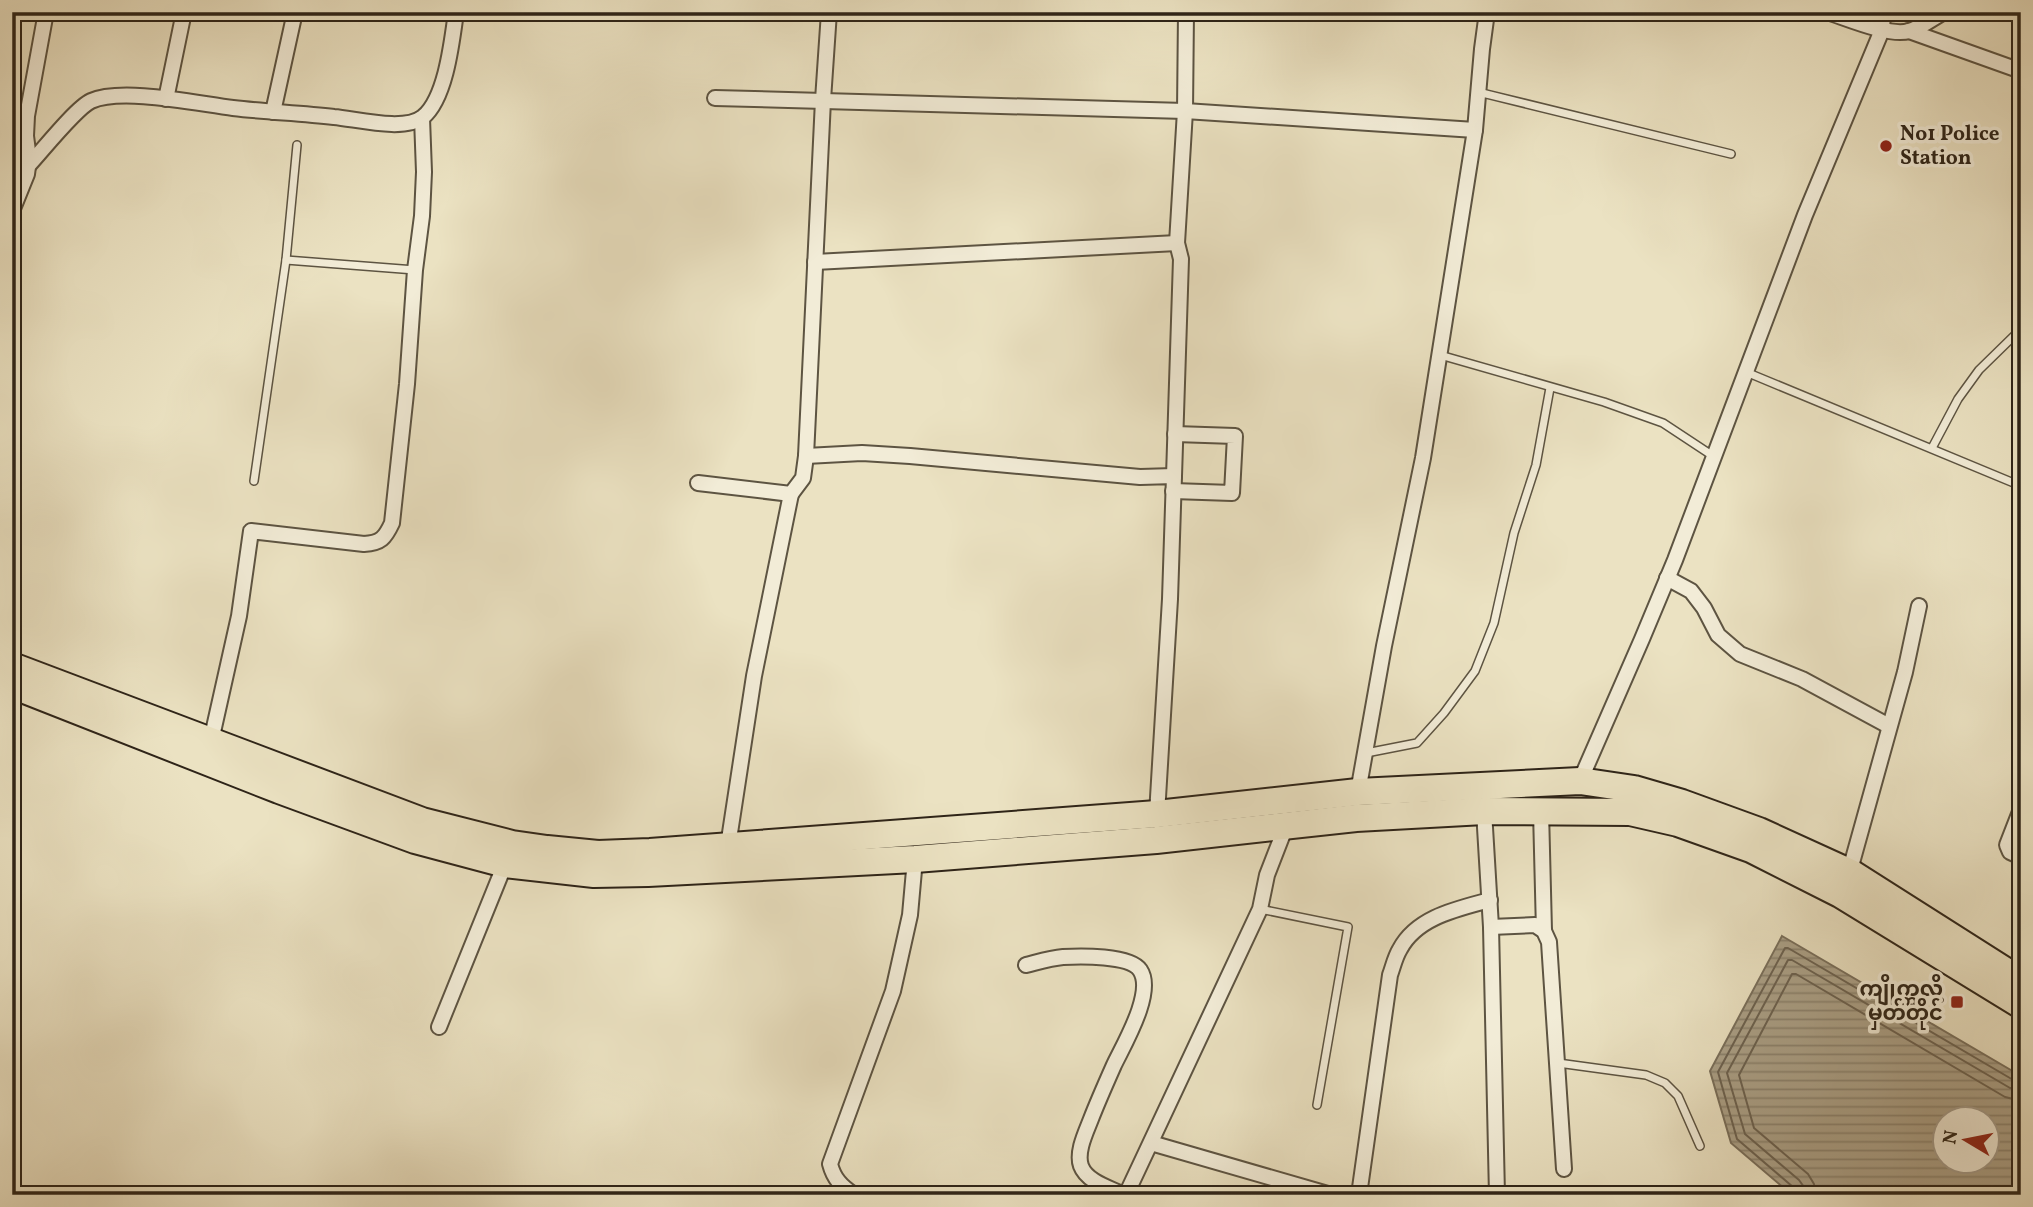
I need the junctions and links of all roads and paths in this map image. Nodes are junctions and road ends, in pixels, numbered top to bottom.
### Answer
1 (46, 12) edge
2 (184, 12) edge
3 (295, 12) edge
4 (456, 12) edge
5 (829, 12) edge
6 (1186, 12) edge
7 (1488, 12) edge
8 (1827, 12) edge
9 (1883, 12) edge
10 (1944, 12) edge
11 (1882, 30) junction
12 (1909, 31) junction
13 (2021, 71) edge
14 (1478, 92) junction
15 (715, 98) dead end
16 (166, 99) junction
17 (823, 100) junction
18 (1185, 111) junction
19 (273, 112) junction
20 (422, 118) junction
21 (1475, 130) junction
22 (297, 145) dead end
23 (1731, 154) dead end
24 (28, 166) junction
25 (12, 211) edge
26 (1177, 243) junction
27 (286, 260) junction
28 (815, 262) junction
29 (415, 270) junction
30 (2021, 329) edge
31 (1438, 355) junction
32 (1745, 371) junction
33 (1550, 388) junction
34 (1175, 433) junction
35 (1932, 448) junction
36 (806, 456) junction
37 (1713, 456) junction
38 (254, 481) dead end
39 (698, 483) dead end
40 (1173, 484) junction
41 (2021, 486) edge
42 (791, 494) junction
43 (1667, 578) junction
44 (1919, 606) dead end
45 (12, 666) edge
46 (12, 684) edge
47 (1889, 726) junction
48 (211, 741) junction
49 (1366, 753) junction
50 (1580, 781) junction
51 (1358, 792) junction
52 (2021, 809) edge
53 (1484, 811) junction
54 (1541, 811) junction
55 (1157, 814) junction
56 (1286, 826) junction
57 (729, 846) junction
58 (2021, 857) edge
59 (915, 859) junction
60 (505, 864) junction
61 (1845, 884) junction
62 (1490, 900) junction
63 (1259, 909) junction
64 (1491, 927) junction
65 (1544, 931) junction
66 (1026, 965) dead end
67 (2021, 981) edge
68 (2021, 1005) edge
69 (439, 1027) dead end
70 (1558, 1063) junction
71 (1317, 1105) dead end
72 (1151, 1143) junction
73 (1700, 1146) dead end
74 (1564, 1169) dead end
75 (854, 1195) edge
76 (1125, 1195) edge
77 (1331, 1195) edge
78 (1359, 1195) edge
79 (1497, 1195) edge

1 - 24 street
2 - 16 street
3 - 19 street
4 - 20 street
5 - 17 street
6 - 18 street
7 - 14 street
8 - 11 street
9 - 11 street
10 - 12 street
11 - 12 street
11 - 32 street
12 - 13 street
14 - 21 street
14 - 23 lane
15 - 17 street
16 - 19 street
16 - 24 street
17 - 18 street
17 - 28 street
18 - 21 street
18 - 26 street
19 - 20 street
20 - 29 street
21 - 31 street
22 - 27 lane
24 - 25 street
26 - 28 street
26 - 34 street
27 - 29 lane
27 - 38 lane
28 - 36 street
29 - 48 street
30 - 35 lane
31 - 33 lane
31 - 49 street
32 - 35 lane
32 - 37 street
33 - 37 lane
33 - 49 lane
34 - 40 street
34 - 40 street
35 - 41 lane
36 - 40 street
36 - 42 street
37 - 43 street
39 - 42 street
40 - 55 street
42 - 57 street
43 - 47 street
43 - 50 street
44 - 47 street
45 - 48 highway
46 - 60 highway
47 - 61 street
48 - 57 highway
49 - 51 street
50 - 51 highway
50 - 61 highway
51 - 55 highway
52 - 58 street
53 - 54 highway
53 - 56 highway
53 - 62 street
54 - 61 highway
54 - 65 street
55 - 57 highway
56 - 59 highway
56 - 63 street
59 - 60 highway
59 - 75 street
60 - 69 street
61 - 67 highway
61 - 68 highway
62 - 64 street
62 - 78 street
63 - 71 lane
63 - 72 street
64 - 65 street
64 - 79 street
65 - 70 street
66 - 76 street
70 - 73 lane
70 - 74 street
72 - 76 street
72 - 77 street

